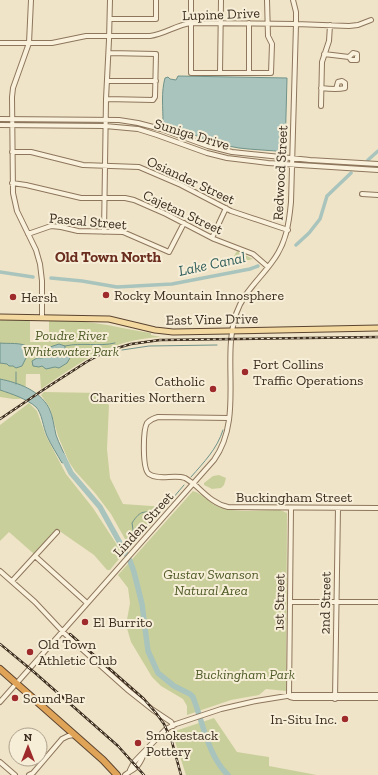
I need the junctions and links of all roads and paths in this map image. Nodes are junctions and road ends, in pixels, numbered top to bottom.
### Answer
1 (31, 0) edge
2 (110, 0) edge
3 (156, 0) edge
4 (191, 0) edge
5 (221, 0) edge
6 (267, 0) edge
7 (293, 0) edge
8 (110, 19) junction
9 (372, 20) dead end
10 (191, 23) junction
11 (221, 23) junction
12 (249, 23) junction
13 (267, 24) junction
14 (296, 24) junction
15 (330, 25) junction
16 (109, 36) junction
17 (0, 43) edge
18 (29, 43) junction
19 (109, 53) junction
20 (324, 54) junction
21 (349, 57) dead end
22 (220, 73) junction
23 (249, 73) junction
24 (107, 81) junction
25 (156, 81) junction
26 (321, 88) junction
27 (336, 89) dead end
28 (106, 99) junction
29 (321, 106) dead end
30 (0, 119) edge
31 (12, 119) junction
32 (105, 120) junction
33 (0, 125) edge
34 (12, 126) junction
35 (105, 126) junction
36 (12, 152) junction
37 (292, 158) junction
38 (292, 164) junction
39 (378, 164) edge
40 (105, 166) junction
41 (378, 170) edge
42 (12, 183) junction
43 (362, 194) dead end
44 (378, 195) edge
45 (104, 198) junction
46 (226, 208) junction
47 (184, 223) junction
48 (288, 230) junction
49 (104, 232) junction
50 (28, 234) junction
51 (212, 238) junction
52 (268, 267) junction
53 (0, 317) edge
54 (42, 318) junction
55 (378, 328) edge
56 (232, 331) junction
57 (229, 418) junction
58 (193, 484) junction
59 (290, 508) junction
60 (338, 508) junction
61 (378, 508) edge
62 (57, 532) dead end
63 (35, 556) junction
64 (0, 571) edge
65 (12, 581) junction
66 (290, 602) junction
67 (337, 602) junction
68 (378, 602) edge
69 (88, 603) junction
70 (62, 631) junction
71 (0, 669) edge
72 (16, 684) junction
73 (289, 696) junction
74 (335, 697) junction
75 (378, 697) edge
76 (0, 702) edge
77 (64, 726) junction
78 (173, 726) junction
79 (74, 735) junction
80 (62, 739) junction
81 (0, 762) edge
82 (32, 774) edge
83 (15, 775) edge
84 (117, 775) edge
85 (125, 775) edge

1 - 18 street
2 - 8 street
3 - 8 street
4 - 10 street
5 - 11 street
6 - 13 street
7 - 14 street, Redwood Street
8 - 16 street
9 - 15 street, Lupine Drive
10 - 11 street, Lupine Drive
10 - 16 street, Lupine Drive
10 - 22 street
11 - 12 street, Lupine Drive
11 - 22 street
12 - 13 street, Lupine Drive
12 - 23 street
13 - 14 street, Lupine Drive
13 - 23 street
14 - 15 street, Lupine Drive
14 - 37 street, Redwood Street
15 - 20 street
16 - 18 street, Lupine Drive
16 - 19 street
17 - 18 street, Lupine Drive
18 - 31 street
19 - 24 street
19 - 25 street
20 - 21 street
20 - 26 street
22 - 23 street
24 - 25 street
24 - 28 street
25 - 28 street
26 - 27 street
26 - 29 street
28 - 32 street
30 - 31 street, Suniga Drive
31 - 32 street, Suniga Drive
31 - 34 street
32 - 35 street
32 - 37 street, Suniga Drive
33 - 34 street, Suniga Drive
34 - 35 street, Suniga Drive
34 - 36 street
35 - 38 street, Suniga Drive
35 - 40 street
36 - 40 street, Osiander Street
36 - 42 street
37 - 38 street, Redwood Street
37 - 39 street, Suniga Drive
38 - 41 street, Suniga Drive
38 - 48 street, Redwood Street
40 - 45 street
40 - 46 street, Osiander Street
42 - 45 street, Cajetan Street
42 - 50 street
43 - 44 street
45 - 47 street, Cajetan Street
45 - 49 street
46 - 48 street, Osiander Street
46 - 51 street
47 - 49 street, Pascal Street
47 - 51 street, Cajetan Street
48 - 52 street, Redwood Street
49 - 50 street, Pascal Street
50 - 54 street
51 - 52 street, Cajetan Street
52 - 56 street, Redwood Street
53 - 54 main road, East Vine Drive
54 - 56 main road, East Vine Drive
55 - 56 main road, East Vine Drive
56 - 57 street, Linden Street
57 - 58 street, Linden Street
57 - 58 street, Buckingham Street
58 - 59 street, Buckingham Street
58 - 69 street, Linden Street
59 - 60 street, Buckingham Street
59 - 66 street, 1st Street
60 - 61 street, Buckingham Street
60 - 67 street, 2nd Street
62 - 63 street
63 - 65 street
63 - 69 street
64 - 65 street
65 - 70 street
66 - 67 street
66 - 73 street, 1st Street
67 - 68 street
67 - 74 street, 2nd Street
69 - 70 street, Linden Street
70 - 72 street, Linden Street
70 - 78 street
71 - 72 highway
72 - 76 street, Linden Street
72 - 77 highway
73 - 74 street
73 - 78 street
74 - 75 street
77 - 79 highway
77 - 80 street
78 - 85 street
79 - 80 street
79 - 84 highway
80 - 82 street
81 - 83 street

